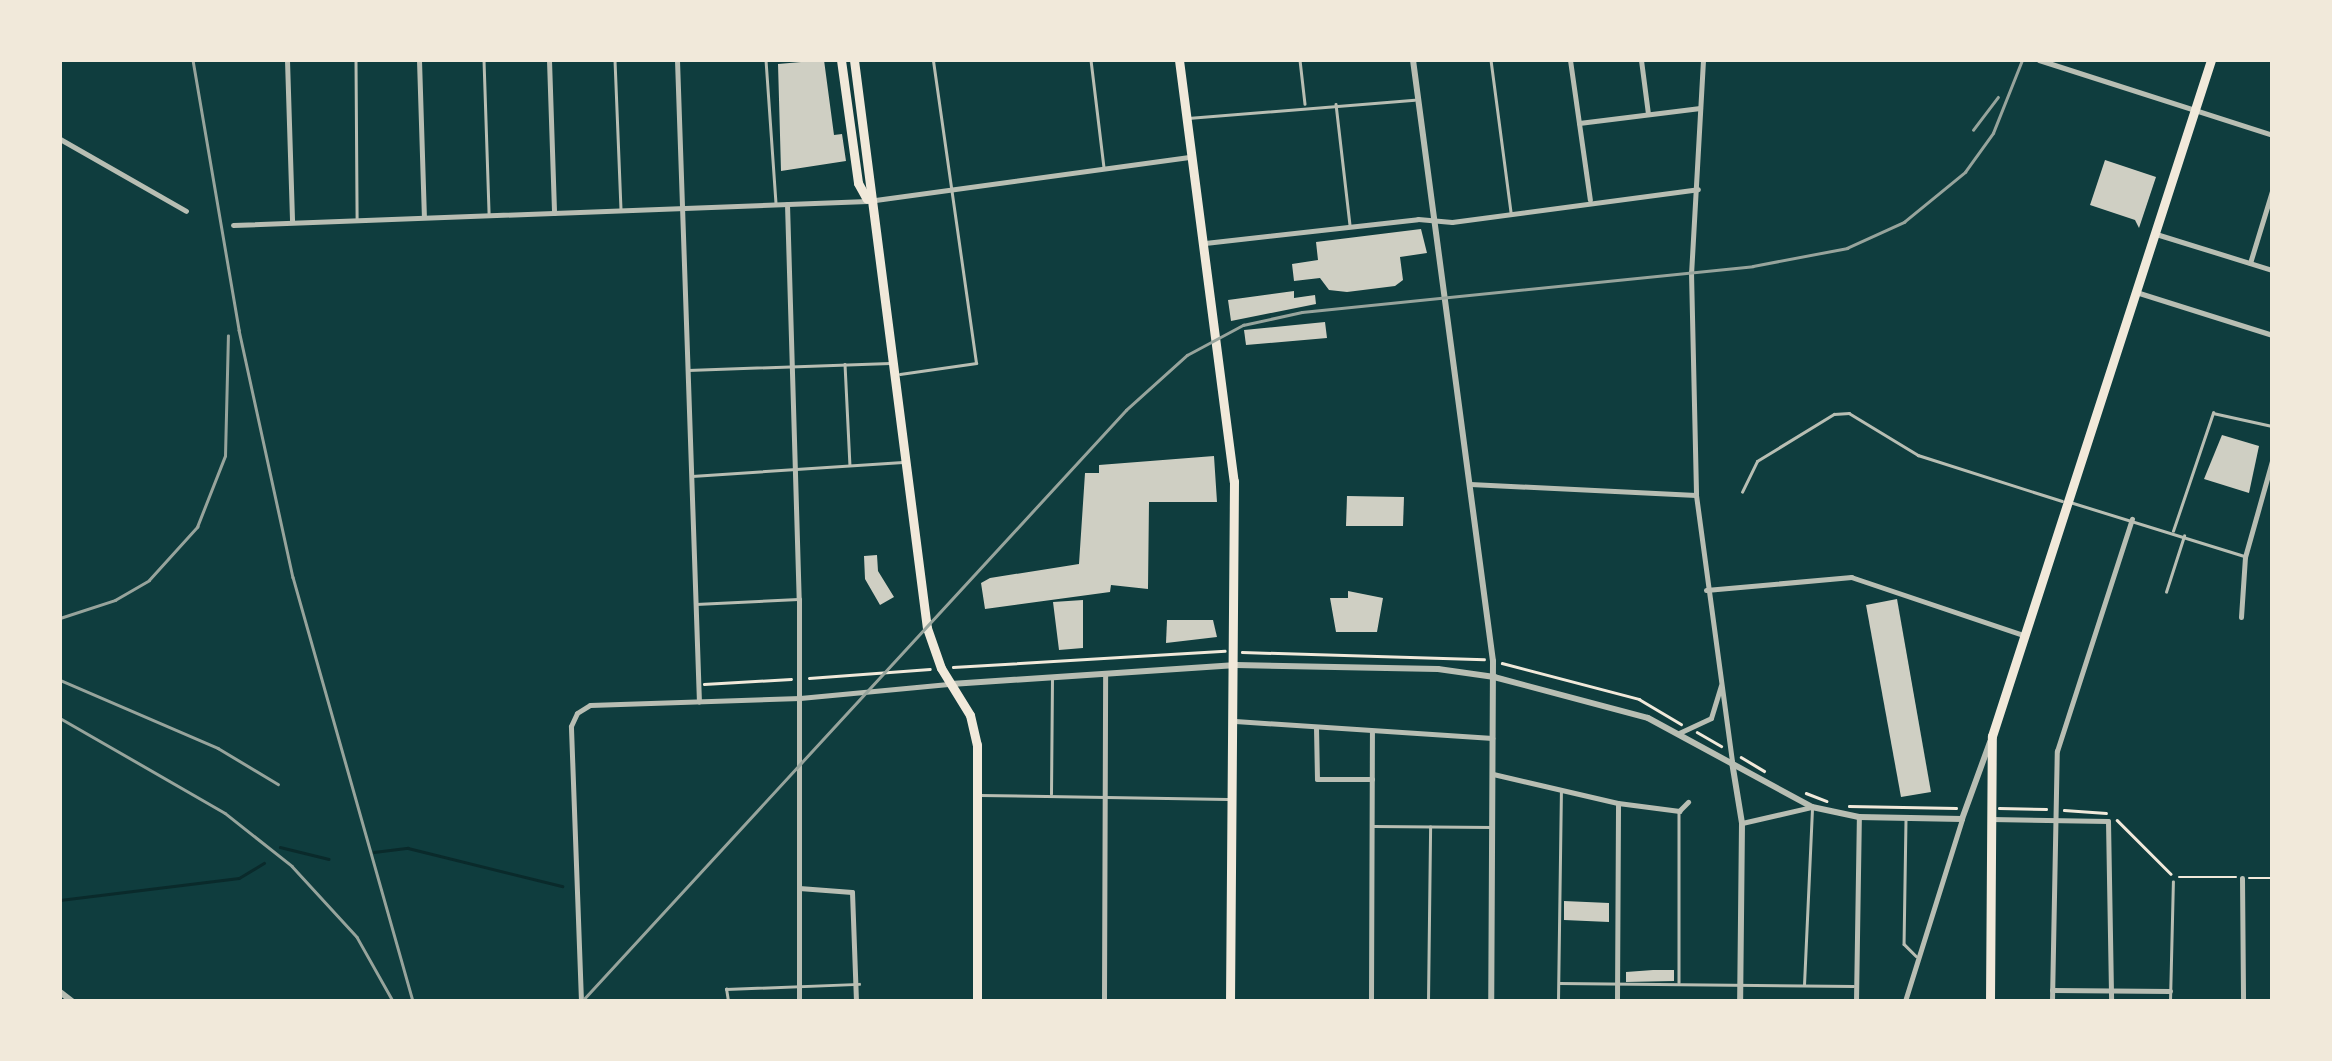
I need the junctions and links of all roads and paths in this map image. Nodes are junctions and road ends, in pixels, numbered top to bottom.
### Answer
1 (287, 60) edge
2 (356, 60) edge
3 (419, 60) edge
4 (484, 60) edge
5 (550, 60) edge
6 (615, 60) edge
7 (677, 60) edge
8 (766, 60) edge
9 (841, 60) edge
10 (854, 60) edge
11 (934, 60) edge
12 (1090, 60) edge
13 (1179, 60) edge
14 (1300, 60) edge
15 (1413, 60) edge
16 (1491, 60) edge
17 (1570, 60) edge
18 (1641, 60) edge
19 (1703, 60) edge
20 (2039, 60) edge
21 (2211, 60) edge
22 (1418, 99) junction
23 (1336, 104) junction
24 (1306, 106) junction
25 (1700, 108) junction
26 (2195, 110) junction
27 (1648, 114) junction
28 (1186, 118) junction
29 (1579, 123) junction
30 (2272, 135) edge
31 (60, 139) edge
32 (1191, 157) junction
33 (1104, 168) junction
34 (1698, 189) junction
35 (952, 192) junction
36 (2272, 194) edge
37 (868, 201) junction
38 (1591, 202) junction
39 (776, 204) junction
40 (787, 204) junction
41 (682, 208) junction
42 (186, 210) dead end
43 (621, 210) junction
44 (554, 212) junction
45 (1512, 213) junction
46 (489, 215) junction
47 (424, 218) junction
48 (357, 220) junction
49 (1435, 220) junction
50 (292, 222) junction
51 (233, 224) dead end
52 (1350, 226) junction
53 (2155, 234) junction
54 (1203, 244) junction
55 (2250, 262) junction
56 (2272, 270) edge
57 (2136, 292) junction
58 (2272, 335) edge
59 (892, 363) junction
60 (845, 364) junction
61 (791, 366) junction
62 (688, 370) junction
63 (893, 374) junction
64 (2272, 426) edge
65 (2272, 461) edge
66 (904, 462) junction
67 (850, 467) junction
68 (796, 470) junction
69 (691, 476) junction
70 (1470, 484) junction
71 (1742, 492) dead end
72 (1696, 496) junction
73 (2068, 502) junction
74 (2132, 520) junction
75 (2172, 533) junction
76 (2184, 536) junction
77 (2245, 556) junction
78 (1706, 590) junction
79 (2166, 592) dead end
80 (799, 599) junction
81 (696, 604) junction
82 (2241, 617) dead end
83 (2024, 636) junction
84 (1236, 665) junction
85 (1106, 674) junction
86 (1494, 676) junction
87 (1052, 678) junction
88 (1722, 682) junction
89 (951, 684) junction
90 (800, 698) junction
91 (699, 702) junction
92 (1235, 721) junction
93 (1316, 726) junction
94 (1372, 731) junction
95 (1679, 733) junction
96 (1992, 736) junction
97 (1494, 738) junction
98 (1732, 761) junction
99 (1493, 774) junction
100 (1372, 779) junction
101 (1561, 790) junction
102 (978, 795) junction
103 (1050, 796) junction
104 (1105, 796) junction
105 (1234, 800) junction
106 (1688, 802) dead end
107 (1618, 803) junction
108 (1812, 807) junction
109 (1678, 811) junction
110 (1859, 817) junction
111 (1906, 818) junction
112 (1962, 819) junction
113 (1990, 819) junction
114 (2054, 820) junction
115 (1742, 823) junction
116 (1371, 826) junction
117 (1430, 827) junction
118 (1492, 827) junction
119 (2242, 878) dead end
120 (2172, 882) dead end
121 (799, 888) junction
122 (1920, 959) junction
123 (1559, 983) junction
124 (800, 984) junction
125 (859, 984) junction
126 (1617, 984) junction
127 (1679, 984) junction
128 (1740, 985) junction
129 (1804, 986) junction
130 (1856, 986) junction
131 (2052, 990) junction
132 (2111, 990) junction
133 (2170, 991) junction
134 (60, 992) edge
135 (72, 1001) edge
136 (581, 1001) edge
137 (728, 1001) edge
138 (799, 1001) edge
139 (856, 1001) edge
140 (977, 1001) edge
141 (1104, 1001) edge
142 (1230, 1001) edge
143 (1371, 1001) edge
144 (1428, 1001) edge
145 (1491, 1001) edge
146 (1558, 1001) edge
147 (1617, 1001) edge
148 (1740, 1001) edge
149 (1856, 1001) edge
150 (1906, 1001) edge
151 (1990, 1001) edge
152 (2052, 1001) edge
153 (2111, 1001) edge
154 (2170, 1001) edge
155 (2243, 1001) edge

1 - 50 street
2 - 48 lane
3 - 47 street
4 - 46 lane
5 - 44 street
6 - 43 lane
7 - 41 street
8 - 39 lane
9 - 37 main road
10 - 37 main road
11 - 35 lane
12 - 33 lane
13 - 28 main road
14 - 24 lane
15 - 22 street
16 - 45 lane
17 - 29 street
18 - 27 street
19 - 25 street
20 - 26 street
21 - 26 main road
22 - 23 lane
22 - 49 street
23 - 24 lane
23 - 52 lane
24 - 28 lane
25 - 27 street
25 - 34 street
26 - 30 street
26 - 53 main road
27 - 29 street
28 - 32 main road
29 - 38 street
31 - 42 street
32 - 33 street
32 - 54 main road
33 - 35 street
34 - 38 street
34 - 72 street
35 - 37 street
35 - 63 lane
36 - 55 street
37 - 40 street
37 - 59 main road
38 - 45 street
39 - 40 street
39 - 41 street
40 - 61 street
41 - 43 street
41 - 62 street
43 - 44 street
44 - 46 street
45 - 49 street
46 - 47 street
47 - 48 street
48 - 50 street
49 - 52 street
49 - 70 street
50 - 51 street
52 - 54 street
53 - 55 street
53 - 57 main road
54 - 84 main road
55 - 56 street
57 - 58 street
57 - 73 main road
59 - 60 lane
59 - 63 main road
60 - 61 lane
60 - 67 lane
61 - 62 lane
61 - 68 street
62 - 69 street
63 - 66 main road
64 - 75 lane
65 - 77 street
66 - 67 lane
66 - 89 main road
67 - 68 lane
68 - 69 lane
68 - 80 street
69 - 81 street
70 - 72 street
70 - 86 street
71 - 73 lane
72 - 78 street
73 - 74 lane
73 - 83 main road
74 - 75 lane
74 - 114 street
75 - 76 lane
76 - 77 lane
76 - 79 lane
77 - 82 street
78 - 83 street
78 - 88 street
80 - 81 lane
80 - 90 street
81 - 91 street
83 - 96 main road
84 - 85 street
84 - 86 street
84 - 92 main road
85 - 87 street
85 - 104 street
86 - 95 street
86 - 97 street
87 - 89 street
87 - 103 lane
88 - 95 street
88 - 98 street
89 - 90 street
89 - 102 main road
90 - 91 street
90 - 121 street
91 - 136 street
92 - 93 street
92 - 105 main road
93 - 94 street
93 - 100 street
94 - 97 street
94 - 100 street
95 - 98 street
96 - 112 street
96 - 113 main road
97 - 99 street
98 - 108 street
98 - 115 street
99 - 101 street
99 - 118 street
100 - 116 street
101 - 107 street
101 - 123 lane
102 - 103 lane
102 - 140 main road
103 - 104 lane
104 - 105 lane
104 - 141 street
105 - 142 main road
106 - 109 street
107 - 109 street
107 - 126 street
108 - 110 street
108 - 115 street
108 - 129 lane
109 - 127 lane
110 - 111 street
110 - 130 street
111 - 112 street
111 - 122 lane
112 - 122 street
113 - 114 street
113 - 151 main road
114 - 131 street
114 - 132 street
115 - 128 street
116 - 117 lane
116 - 143 street
117 - 118 lane
117 - 144 lane
118 - 145 street
119 - 155 street
120 - 133 lane
121 - 124 street
121 - 125 street
122 - 150 street
123 - 126 lane
123 - 146 lane
124 - 125 lane
124 - 137 lane
124 - 138 street
125 - 139 street
126 - 127 lane
126 - 147 street
127 - 128 lane
128 - 129 lane
128 - 148 street
129 - 130 lane
130 - 149 street
131 - 132 street
131 - 152 street
132 - 133 street
132 - 153 street
133 - 154 lane
134 - 135 street

